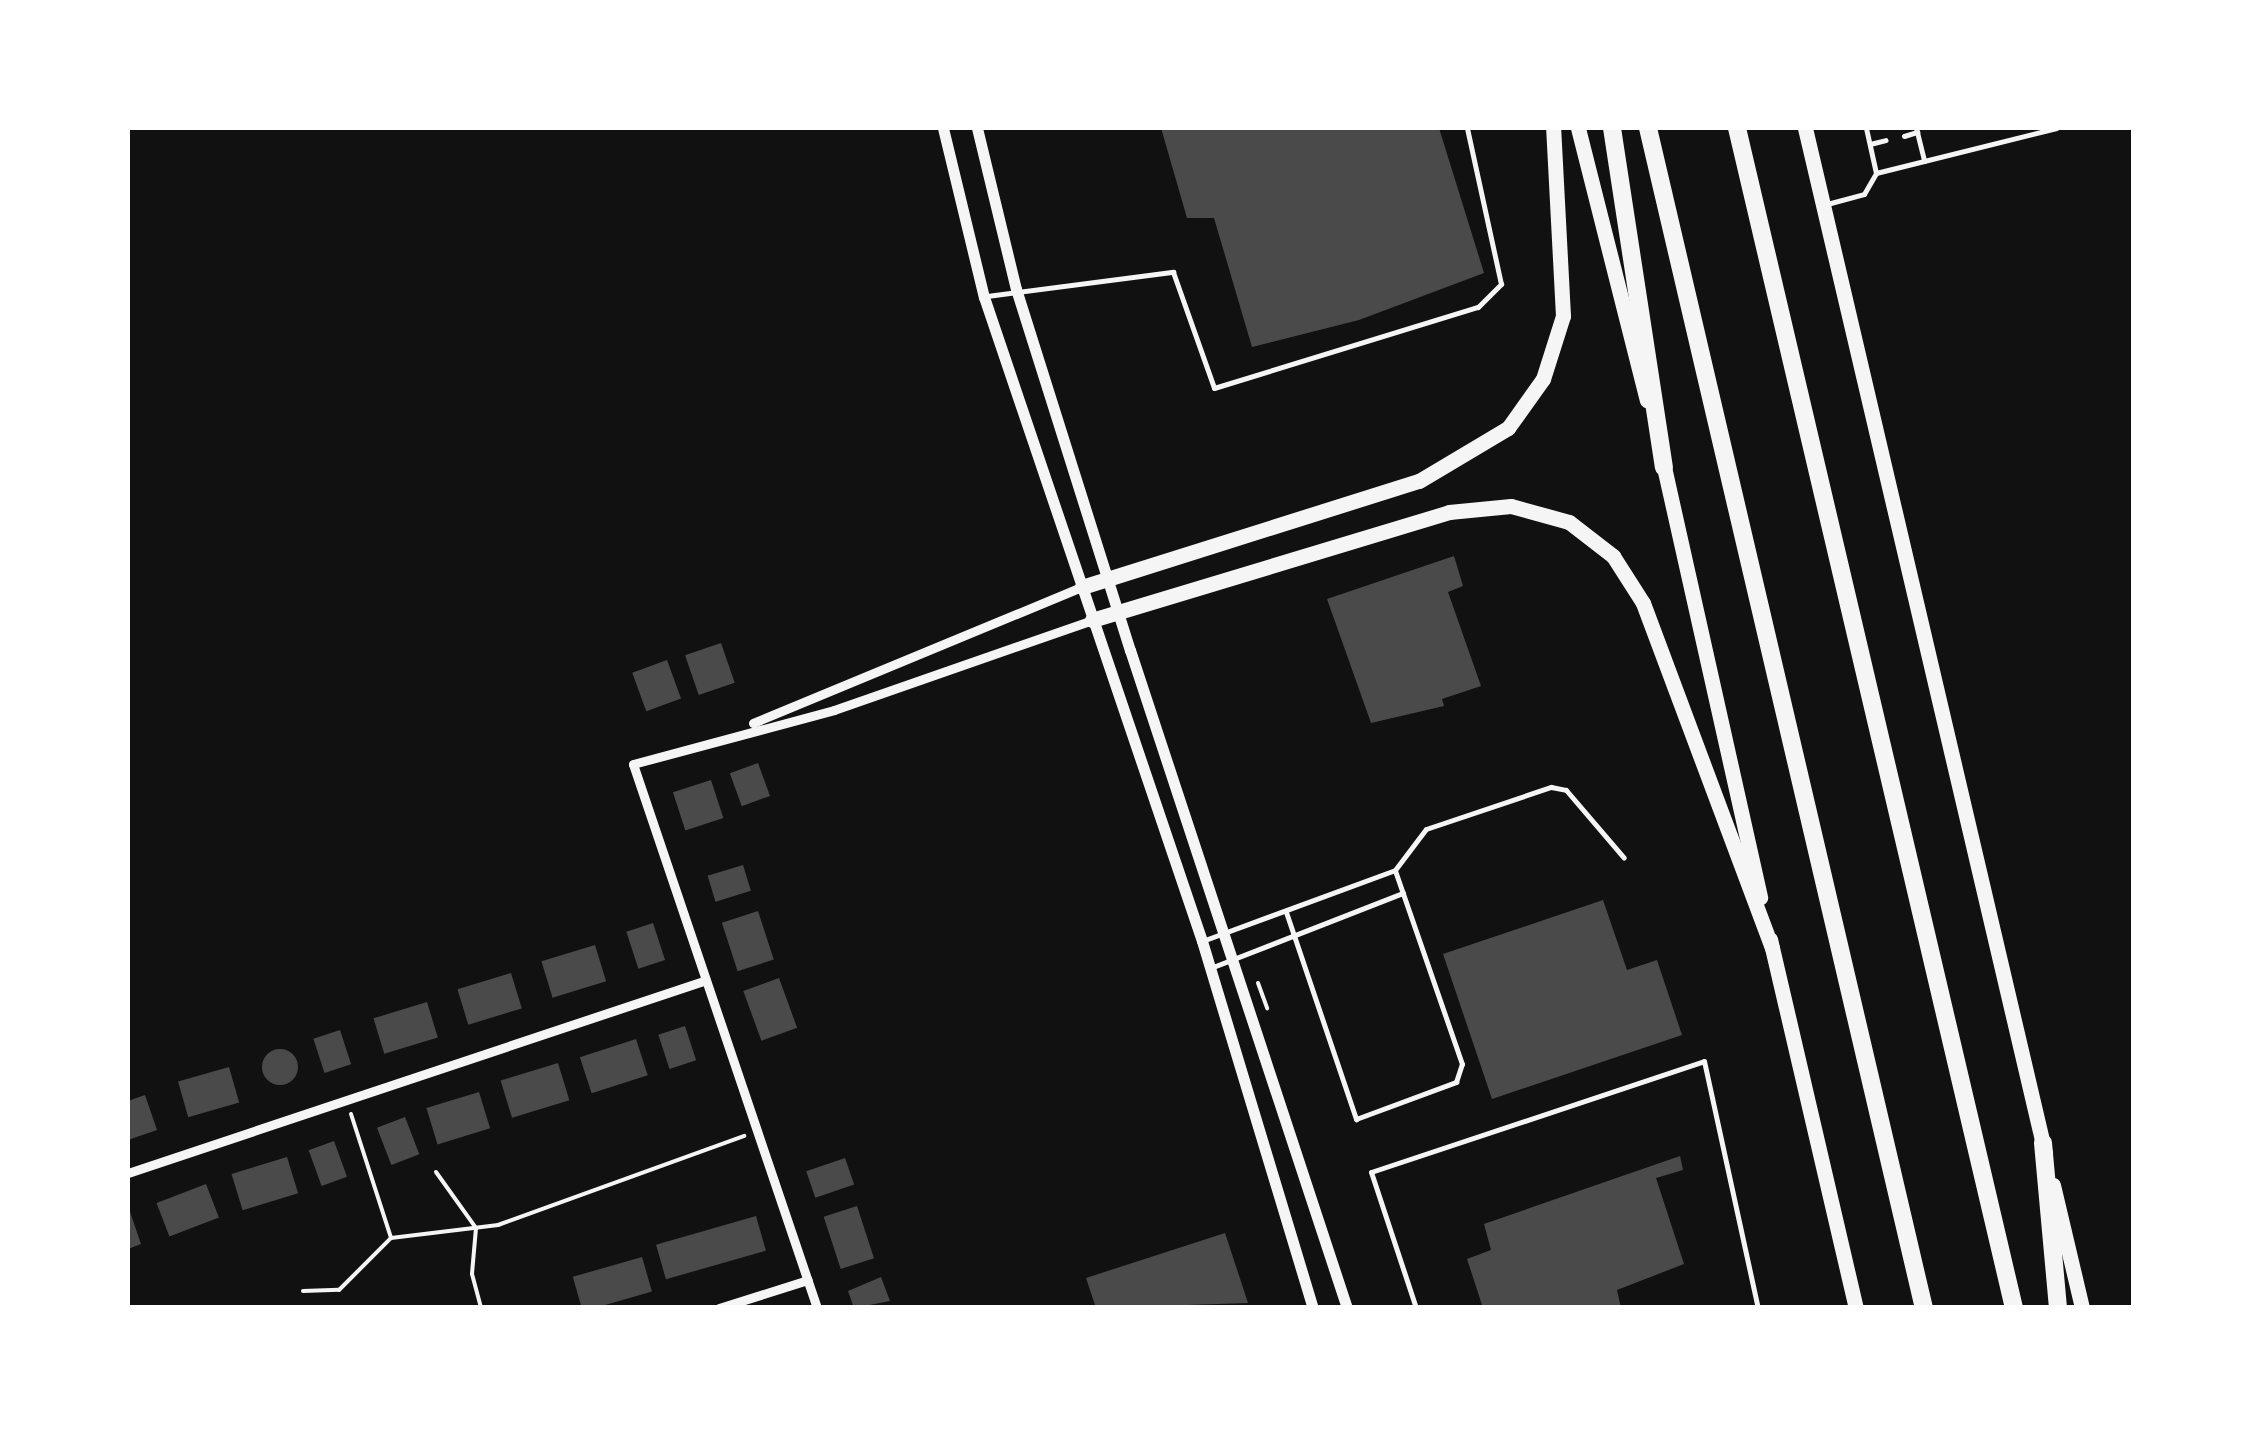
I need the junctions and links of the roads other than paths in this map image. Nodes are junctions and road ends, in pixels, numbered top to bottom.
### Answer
1 (942, 128) edge
2 (977, 128) edge
3 (1467, 128) edge
4 (1553, 128) edge
5 (1578, 128) edge
6 (1612, 128) edge
7 (1648, 128) edge
8 (1737, 128) edge
9 (1805, 128) edge
10 (1866, 128) edge
11 (2021, 128) edge
12 (2056, 128) edge
13 (1916, 130) edge
14 (1904, 136) dead end
15 (2023, 136) junction
16 (1886, 140) dead end
17 (1870, 144) junction
18 (1924, 161) junction
19 (1876, 173) junction
20 (1824, 205) junction
21 (1016, 288) junction
22 (984, 297) junction
23 (1664, 466) junction
24 (1110, 580) junction
25 (1082, 587) junction
26 (1119, 615) junction
27 (1092, 620) junction
28 (742, 729) junction
29 (1624, 858) dead end
30 (1396, 870) junction
31 (1403, 893) junction
32 (1286, 912) junction
33 (1228, 932) junction
34 (1295, 935) junction
35 (1202, 942) junction
36 (1772, 948) junction
37 (1238, 958) junction
38 (1210, 968) junction
39 (706, 980) junction
40 (2043, 1143) junction
41 (128, 1173) edge
42 (808, 1280) junction
43 (718, 1308) edge
44 (817, 1308) edge
45 (1313, 1308) edge
46 (1347, 1308) edge
47 (1416, 1308) edge
48 (1758, 1308) edge
49 (1856, 1308) edge
50 (1924, 1308) edge
51 (2014, 1308) edge
52 (2058, 1308) edge
53 (2082, 1308) edge

1 - 22 street
2 - 21 street
3 - 21 lane
4 - 24 main road
5 - 23 main road
6 - 23 highway
7 - 50 highway
8 - 51 highway
9 - 20 main road
10 - 17 lane
11 - 15 lane
12 - 15 lane
13 - 14 lane
13 - 18 lane
15 - 18 lane
16 - 17 lane
17 - 19 lane
18 - 19 lane
19 - 20 lane
20 - 40 main road
21 - 22 lane
21 - 24 street
22 - 25 street
23 - 36 main road
24 - 25 main road
24 - 26 street
25 - 27 street
25 - 28 street
26 - 27 main road
26 - 33 street
26 - 36 main road
27 - 28 street
27 - 35 street
28 - 39 street
29 - 30 lane
30 - 31 lane
30 - 32 lane
31 - 34 lane
31 - 34 lane
32 - 33 lane
32 - 34 lane
33 - 35 lane
33 - 37 street
34 - 37 lane
35 - 38 street
36 - 49 main road
37 - 38 lane
37 - 46 street
38 - 45 street
39 - 41 street
39 - 42 street
40 - 52 highway
40 - 53 main road
42 - 43 street
42 - 44 street
47 - 48 lane

